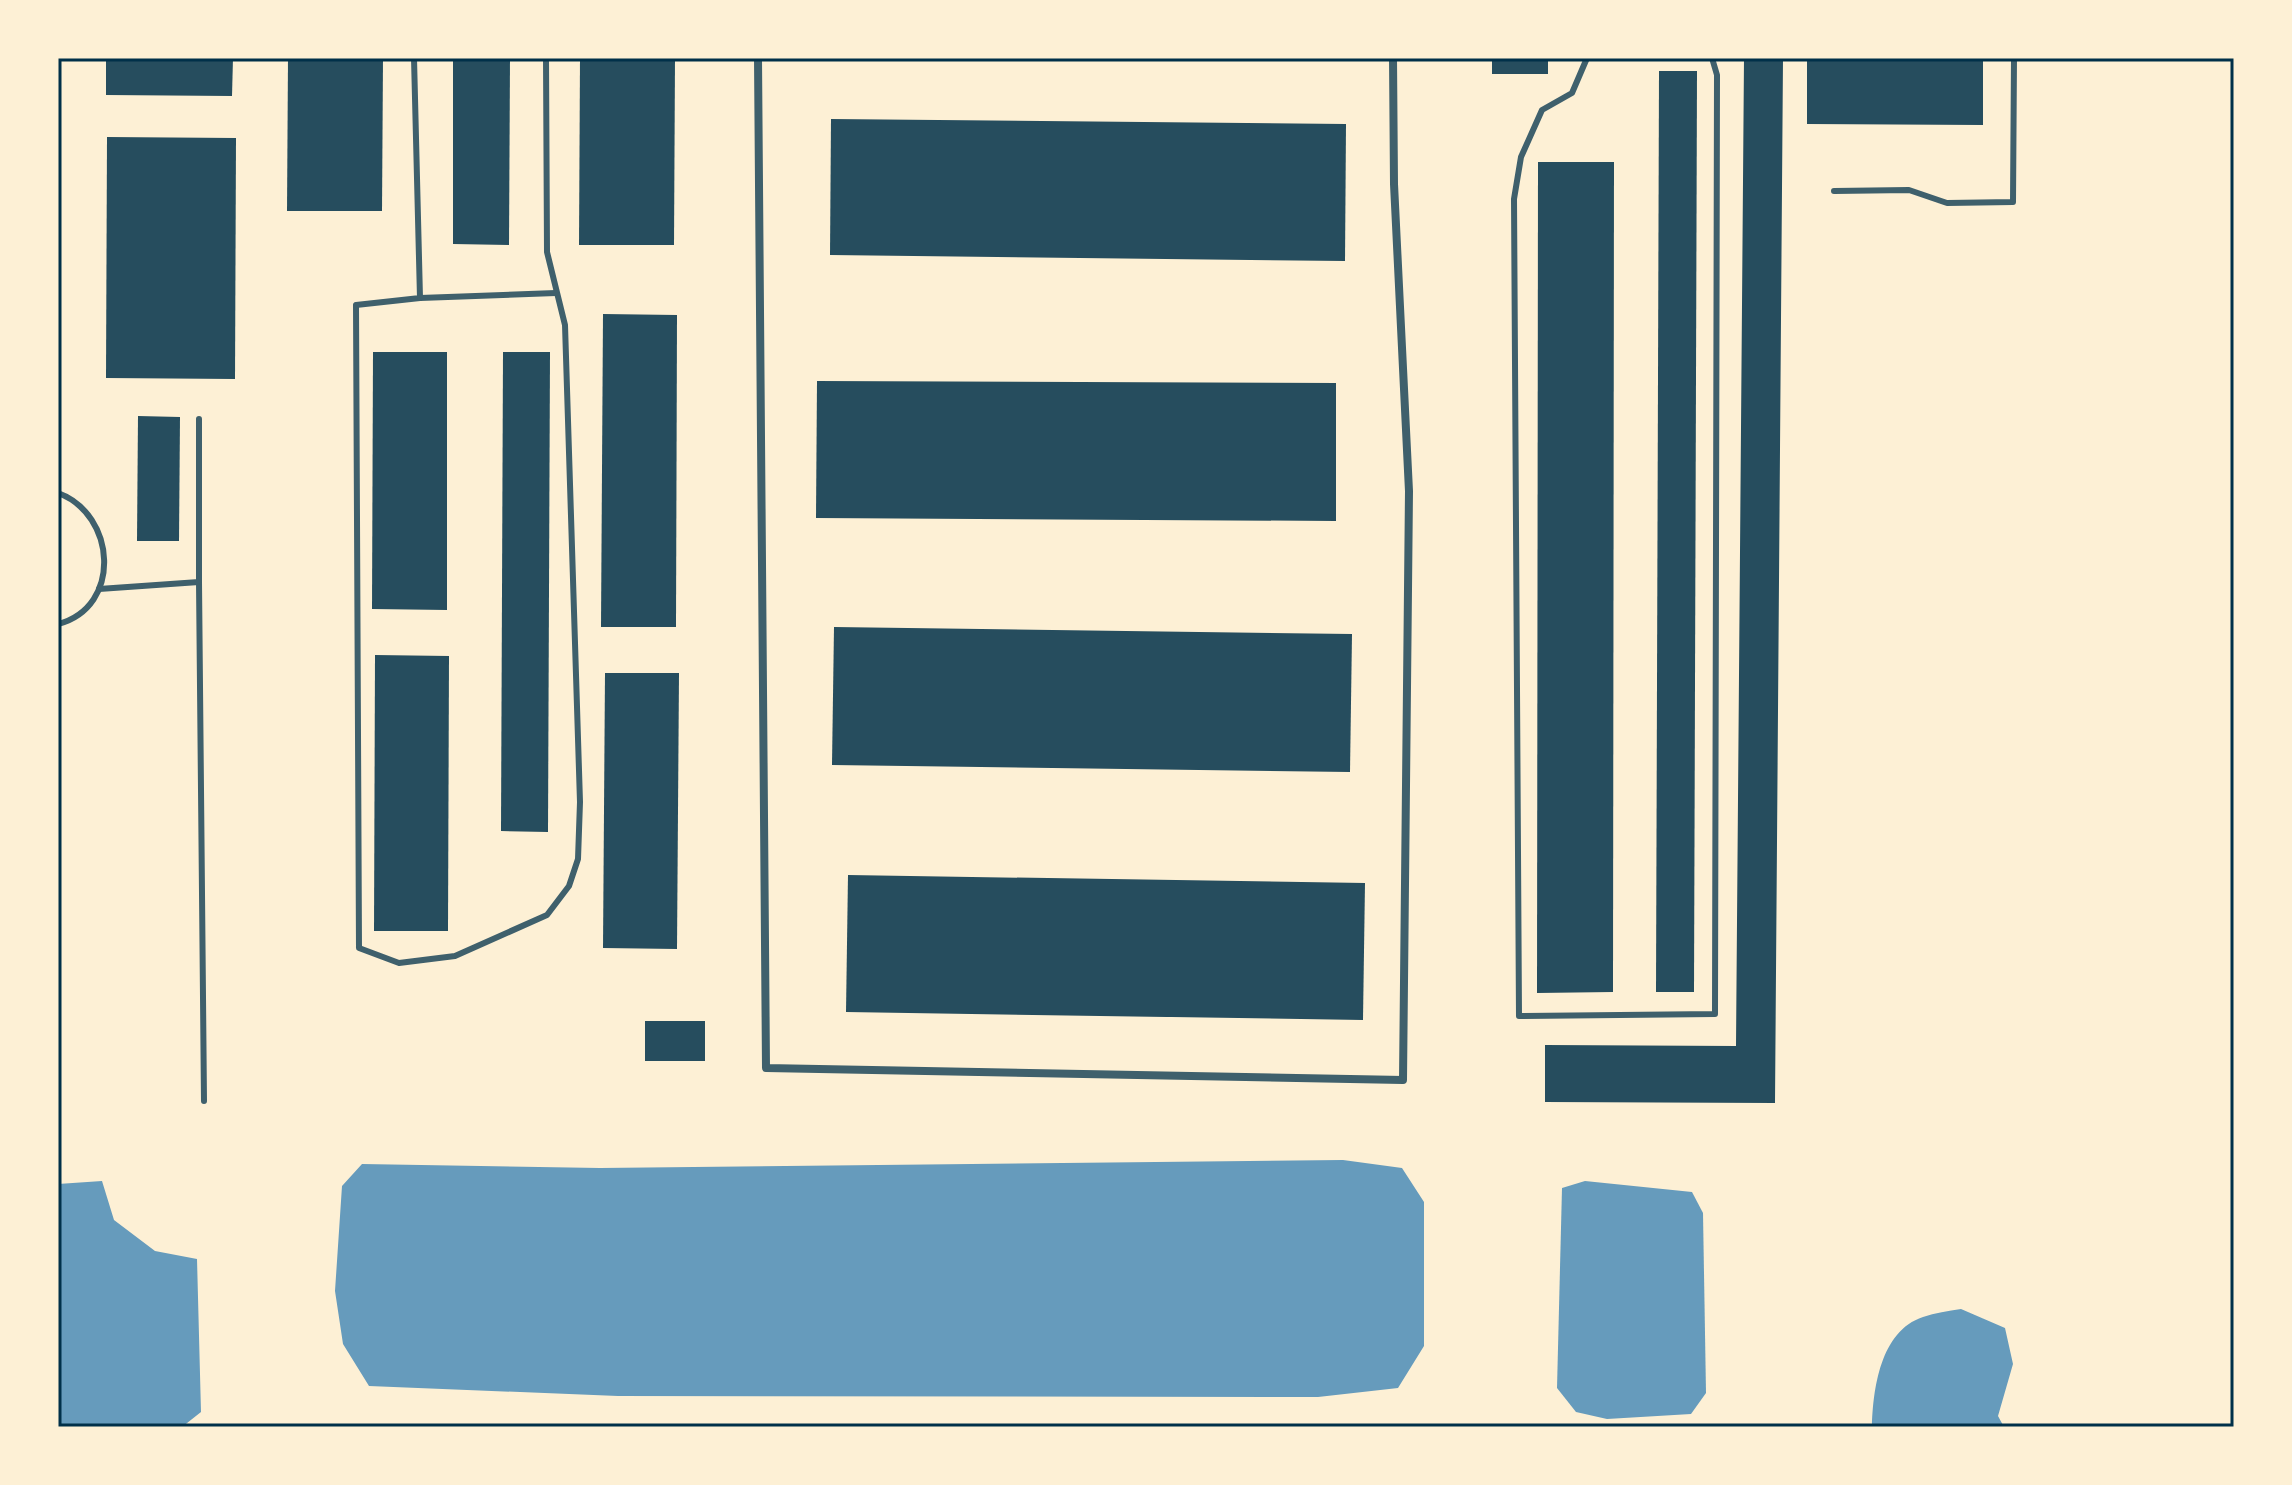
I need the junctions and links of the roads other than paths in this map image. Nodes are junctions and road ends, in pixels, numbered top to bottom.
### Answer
1 (414, 58) edge
2 (546, 58) edge
3 (758, 58) edge
4 (1393, 58) edge
5 (1587, 58) edge
6 (1712, 58) edge
7 (2014, 58) edge
8 (1834, 191) dead end
9 (556, 293) junction
10 (420, 298) junction
11 (199, 419) dead end
12 (58, 493) edge
13 (199, 582) junction
14 (99, 589) junction
15 (58, 624) edge
16 (204, 1101) dead end

1 - 10 lane
2 - 9 lane
3 - 4 street
5 - 6 lane
7 - 8 lane
9 - 10 lane
9 - 10 lane
11 - 13 lane
12 - 14 lane
13 - 14 lane
13 - 16 lane
14 - 15 lane

